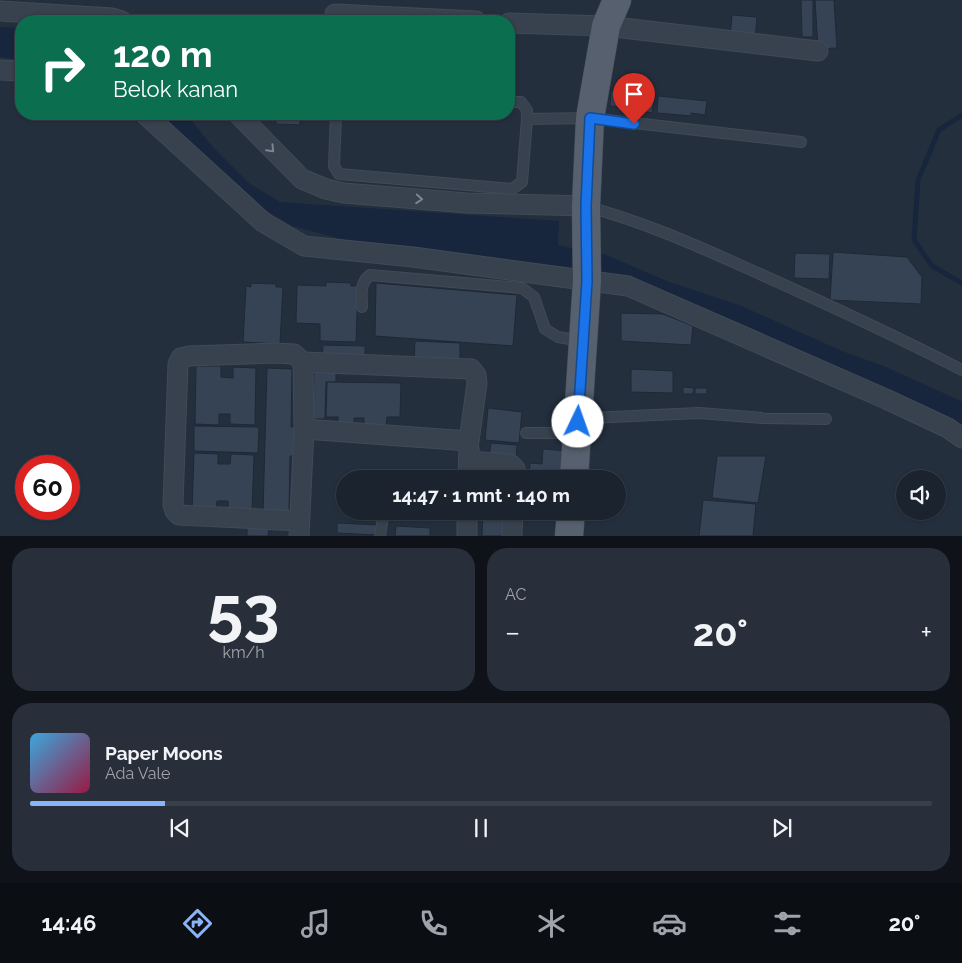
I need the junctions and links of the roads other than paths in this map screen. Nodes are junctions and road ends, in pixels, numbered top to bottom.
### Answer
1 (617, 0) edge
2 (0, 12) edge
3 (335, 14) dead end
4 (56, 15) edge
5 (355, 15) edge
6 (515, 23) edge
7 (606, 26) junction
8 (818, 51) dead end
9 (0, 70) edge
10 (15, 71) edge
11 (515, 102) edge
12 (590, 118) junction
13 (527, 119) junction
14 (152, 120) edge
15 (244, 120) edge
16 (336, 120) edge
17 (801, 142) dead end
18 (587, 214) junction
19 (587, 278) junction
20 (362, 306) dead end
21 (583, 341) junction
22 (303, 362) junction
23 (962, 370) edge
24 (826, 419) dead end
25 (578, 427) junction
26 (304, 429) junction
27 (526, 434) dead end
28 (962, 438) edge
29 (469, 442) junction
30 (468, 470) edge
31 (515, 470) edge
32 (575, 470) edge
33 (383, 520) edge
34 (467, 520) edge
35 (513, 520) edge
36 (570, 520) edge
37 (299, 528) edge
38 (380, 536) edge
39 (467, 536) edge
40 (512, 536) edge
41 (569, 536) edge

1 - 7 main road
2 - 4 street
3 - 5 street
6 - 7 street
7 - 8 street
7 - 12 main road
9 - 10 street
11 - 13 lane
12 - 13 lane
12 - 17 lane
12 - 18 main road
13 - 16 lane
14 - 19 street
15 -> 18 street
18 - 19 main road
18 - 23 lane
19 - 21 main road
19 - 28 street
20 - 21 lane
21 - 25 main road
22 - 26 street
22 - 29 street
22 - 37 street
24 - 25 lane
25 - 27 lane
25 - 32 main road
26 - 29 street
26 - 37 street
29 - 30 street
30 - 31 street
33 - 38 lane
34 - 39 street
35 - 40 street
36 - 41 main road

